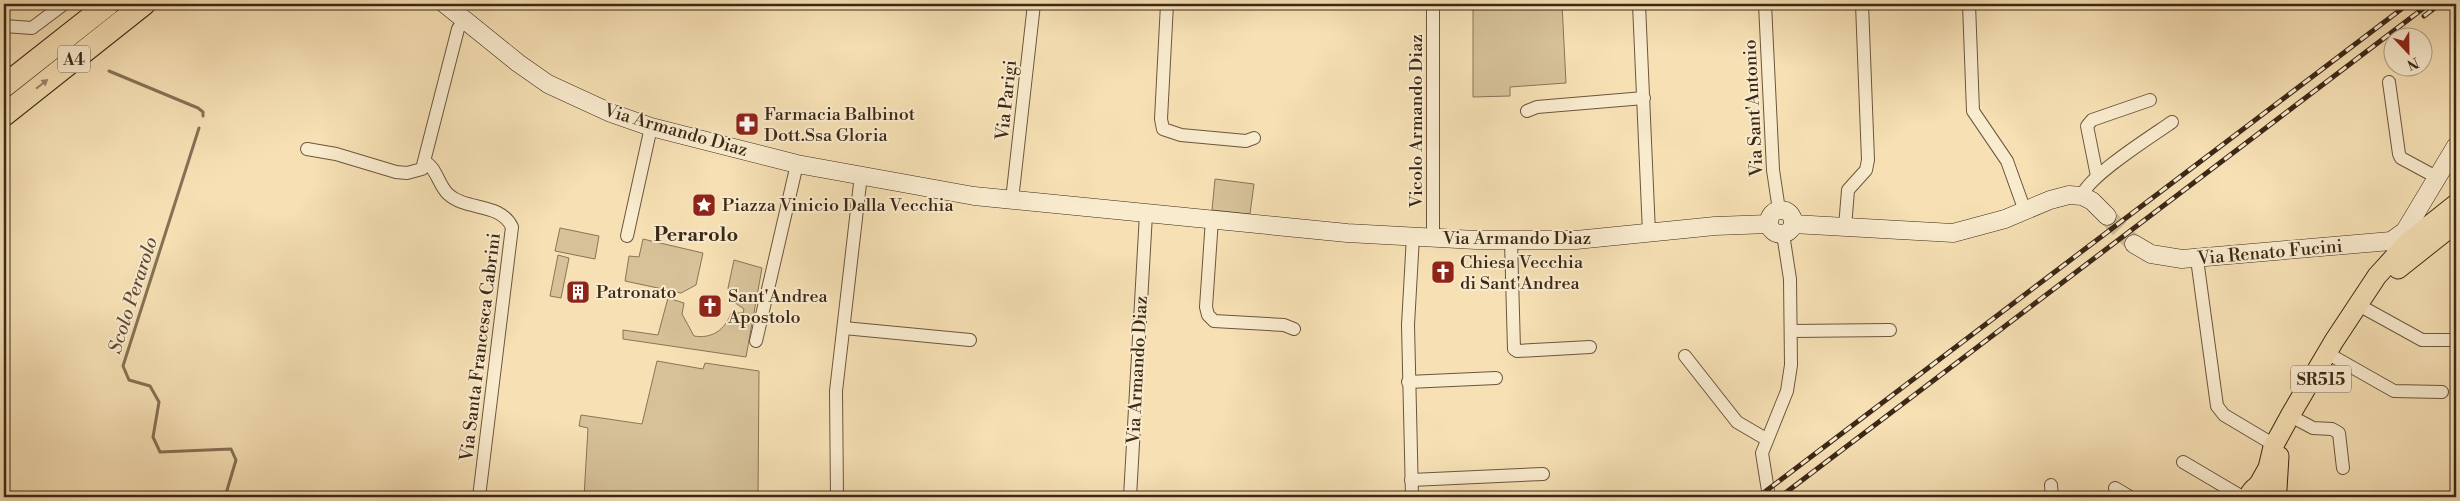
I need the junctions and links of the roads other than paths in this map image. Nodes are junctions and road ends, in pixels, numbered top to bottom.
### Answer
1 (64, 4) edge
2 (108, 4) edge
3 (144, 4) edge
4 (445, 4) edge
5 (1034, 4) edge
6 (1167, 4) edge
7 (1433, 4) edge
8 (1639, 4) edge
9 (1765, 4) edge
10 (1862, 4) edge
11 (1969, 4) edge
12 (464, 20) junction
13 (4, 26) edge
14 (2389, 82) dead end
15 (4, 86) edge
16 (1644, 98) junction
17 (2150, 100) dead end
18 (1527, 111) dead end
19 (4, 115) edge
20 (2172, 122) dead end
21 (651, 127) junction
22 (1254, 138) dead end
23 (2456, 146) edge
24 (307, 149) dead end
25 (425, 162) junction
26 (797, 164) junction
27 (861, 175) junction
28 (2097, 176) junction
29 (2438, 178) junction
30 (2082, 196) junction
31 (1012, 200) junction
32 (2456, 204) edge
33 (2025, 211) junction
34 (1146, 214) junction
35 (2107, 216) tunnel mouth
36 (1212, 219) junction
37 (1781, 223) junction
38 (2456, 224) edge
39 (1845, 227) junction
40 (1649, 233) junction
41 (626, 236) dead end
42 (1413, 236) junction
43 (1434, 238) junction
44 (1511, 241) junction
45 (2134, 244) tunnel mouth
46 (2197, 259) junction
47 (2386, 272) junction
48 (2364, 308) junction
49 (844, 328) junction
50 (1294, 329) dead end
51 (1791, 330) junction
52 (1890, 330) dead end
53 (970, 340) dead end
54 (2456, 340) edge
55 (756, 341) dead end
56 (1590, 347) dead end
57 (1685, 356) dead end
58 (2334, 357) junction
59 (1496, 378) dead end
60 (1408, 382) junction
61 (2442, 392) dead end
62 (2298, 420) junction
63 (1766, 439) junction
64 (2269, 444) junction
65 (2183, 462) dead end
66 (2343, 468) dead end
67 (1543, 474) dead end
68 (1411, 480) junction
69 (2115, 488) dead end
70 (2262, 493) edge
71 (479, 497) edge
72 (837, 497) edge
73 (1130, 497) edge
74 (1412, 497) edge
75 (1769, 497) edge
76 (2130, 497) edge

1 - 13 street
2 - 15 highway, A4
19 -> 3 highway, A4
4 - 12 street, Via Armando Diaz
5 - 31 street, Via Parigi
6 - 22 street
7 - 43 street, Vicolo Armando Diaz
8 - 16 street
9 - 37 street, Via Sant'Antonio
10 - 39 street
11 - 33 street
12 - 21 street, Via Armando Diaz
12 - 25 street
14 - 29 street
16 - 18 street
16 - 40 street
17 - 28 street
20 - 28 street
21 - 26 street, Via Armando Diaz
21 - 41 street
23 - 29 street
24 - 25 street
25 - 71 street, Via Santa Francesca Cabrini
26 - 27 street, Via Armando Diaz
26 - 55 street
27 - 31 street, Via Armando Diaz
27 - 49 street
28 - 30 street
29 - 46 street, Via Renato Fucini
30 - 33 street, Via Armando Diaz
30 - 35 street
31 - 34 street, Via Armando Diaz
32 - 47 main road, SR515
33 - 39 street, Via Armando Diaz
34 - 36 street, Via Armando Diaz
34 - 73 street, Via Armando Diaz
36 - 42 street, Via Armando Diaz
36 - 50 street
37 - 39 street, Via Armando Diaz
37 - 40 street, Via Armando Diaz
37 - 51 street, Via Sant'Antonio
38 - 47 main road, SR515
40 - 44 street, Via Armando Diaz
42 - 43 street, Via Armando Diaz
42 - 60 street
43 - 44 street, Via Armando Diaz
44 - 56 street
45 - 46 street, Via Renato Fucini
46 - 64 street
47 - 48 main road, SR515
47 - 64 main road, SR515
48 - 54 street
48 - 58 main road, SR515
49 - 53 street
49 - 72 street
51 - 52 street
51 - 63 street, Via Sant'Antonio
57 - 63 street
58 - 61 street
58 - 62 main road, SR515
59 - 60 street
60 - 68 street
62 - 66 street
62 - 70 main road, SR515
63 - 75 street, Via Sant'Antonio
64 - 70 main road, SR515
65 - 70 street
67 - 68 street
68 - 74 street
69 - 76 street

